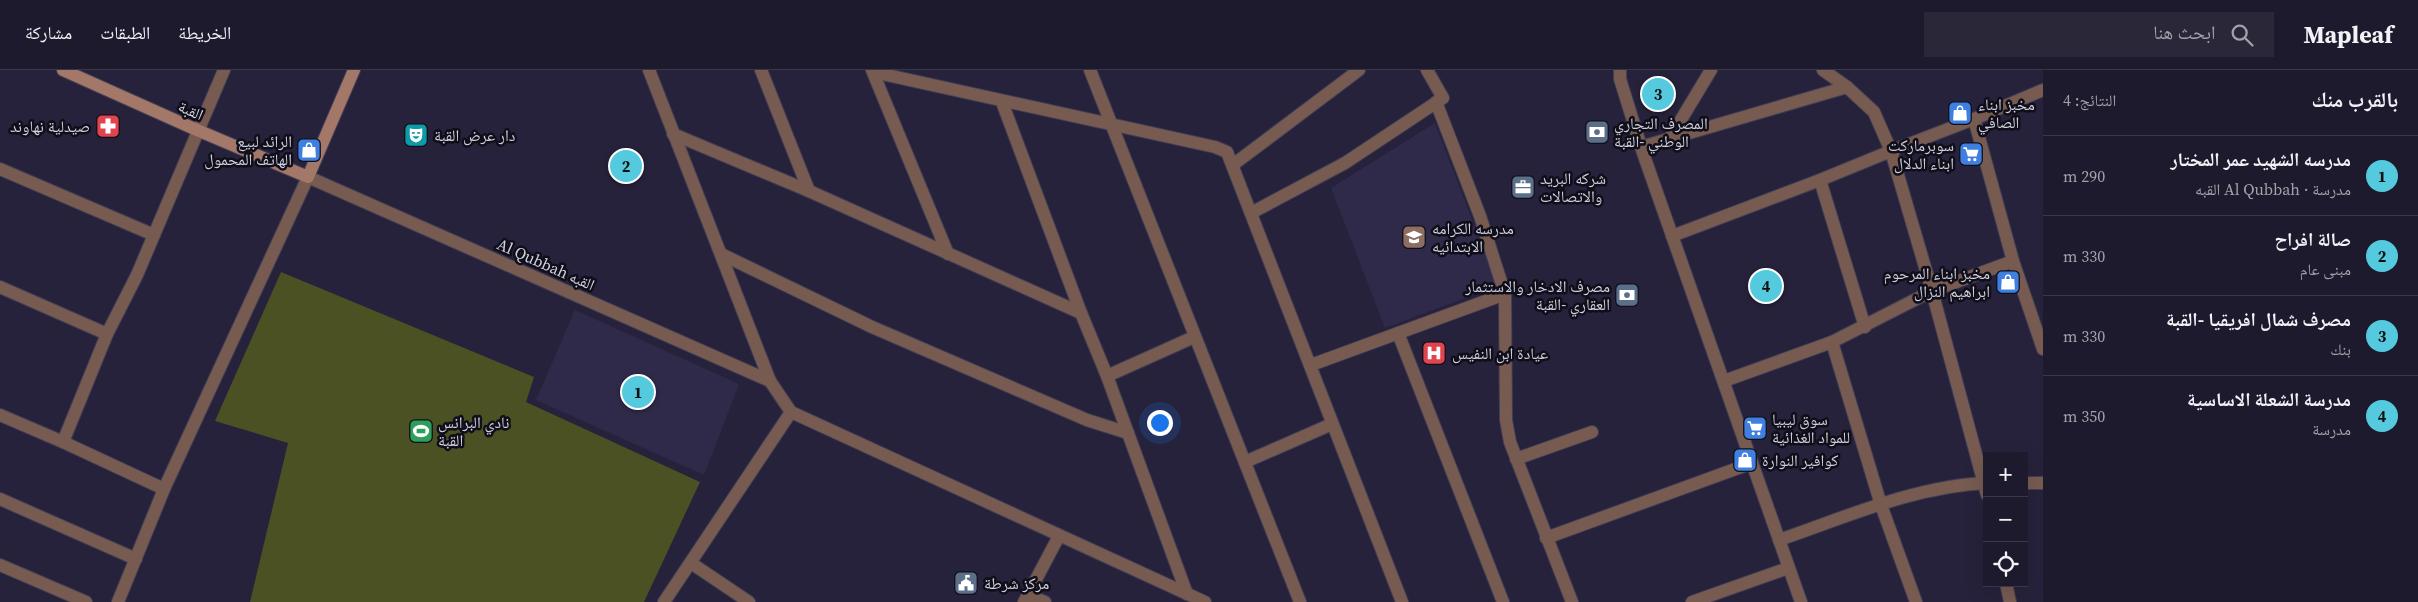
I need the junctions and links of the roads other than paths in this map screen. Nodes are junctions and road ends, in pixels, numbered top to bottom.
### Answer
1 (63, 70) edge
2 (224, 70) edge
3 (354, 70) edge
4 (649, 70) edge
5 (761, 70) edge
6 (1090, 70) edge
7 (1359, 70) edge
8 (1427, 70) edge
9 (1620, 70) edge
10 (1711, 70) edge
11 (1823, 70) edge
12 (872, 71) edge
13 (1847, 87) junction
14 (2043, 90) edge
15 (1002, 102) junction
16 (1436, 102) junction
17 (1974, 119) junction
18 (1112, 126) junction
19 (197, 130) junction
20 (673, 134) junction
21 (1670, 138) junction
22 (1642, 147) junction
23 (1891, 150) junction
24 (1234, 164) junction
25 (0, 169) edge
26 (308, 176) junction
27 (1820, 180) junction
28 (809, 191) junction
29 (1251, 213) junction
30 (154, 235) junction
31 (1672, 236) junction
32 (721, 254) junction
33 (948, 254) junction
34 (2013, 261) junction
35 (0, 287) edge
36 (1932, 290) junction
37 (1505, 294) junction
38 (1081, 313) junction
39 (1865, 326) junction
40 (1398, 333) junction
41 (107, 334) junction
42 (1194, 337) junction
43 (1832, 342) junction
44 (2043, 349) edge
45 (1311, 365) junction
46 (1107, 376) junction
47 (770, 381) junction
48 (1724, 381) junction
49 (791, 412) junction
50 (0, 415) edge
51 (1332, 424) junction
52 (1592, 432) dead end
53 (1128, 433) junction
54 (63, 442) junction
55 (1516, 459) junction
56 (1245, 462) junction
57 (1752, 462) junction
58 (1983, 476) edge
59 (2028, 483) edge
60 (2043, 483) edge
61 (1983, 487) edge
62 (164, 490) junction
63 (0, 499) edge
64 (1881, 505) junction
65 (1059, 536) junction
66 (1546, 538) junction
67 (1779, 540) junction
68 (136, 559) junction
69 (691, 563) junction
70 (0, 565) edge
71 (1788, 568) junction
72 (2007, 587) edge
73 (1187, 594) junction
74 (1026, 598) edge
75 (86, 602) edge
76 (118, 602) edge
77 (664, 602) edge
78 (749, 602) edge
79 (1045, 602) edge
80 (1205, 602) edge
81 (1300, 602) edge
82 (1402, 602) edge
83 (1503, 602) edge
84 (1572, 602) edge
85 (1692, 602) edge
86 (1801, 602) edge
87 (1916, 602) edge
88 (2010, 602) edge

1 - 19 main road, القبة
2 - 19 street
3 - 26 main road
4 - 20 street
5 - 28 street
6 - 18 street
7 - 24 street
8 - 16 street
9 - 22 street
10 - 21 street
11 - 13 street
12 - 15 street
12 - 33 street
13 - 21 street
13 - 23 street
14 - 17 street
15 - 18 street
15 - 38 street
16 - 29 street
16 - 37 street
17 - 23 street
17 - 34 street
18 - 24 street
18 - 42 street
19 - 26 main road, القبة
19 - 30 street
20 - 28 street
20 - 32 street
21 - 22 street
22 - 31 street
23 - 27 street
23 - 36 street
24 - 29 street
25 - 30 street
26 - 47 street, Al Qubbah القبه
26 - 62 street
27 - 31 street
27 - 39 street
28 - 33 street
29 - 45 street
30 - 41 street
31 - 48 street
32 - 47 street
32 - 53 street
33 - 38 street
34 - 36 street
34 - 44 street
35 - 41 street
36 - 39 street
36 - 58 street
37 - 40 street
37 - 55 street
38 - 46 street
39 - 43 street
40 - 45 street
40 - 83 street
41 - 54 street
42 - 46 street
42 - 56 street
43 - 48 street
43 - 64 street
45 - 51 street
46 - 53 street
47 - 49 street
48 - 57 street
49 - 65 street
49 - 69 street
50 - 54 street
51 - 56 street
51 - 82 street
52 - 55 street
53 - 73 street
54 - 62 street
55 - 66 street
56 - 81 street
57 - 66 street
57 - 67 street
59 - 60 street
61 - 64 street
62 - 68 street
63 - 68 street
64 - 67 street
64 - 87 street
65 - 73 street
65 - 74 street
66 - 84 street
67 - 71 street
68 - 76 street
69 - 77 street
69 - 78 street
70 - 75 street
71 - 85 street
71 - 86 street
72 - 88 street
73 - 80 street
74 - 79 street

